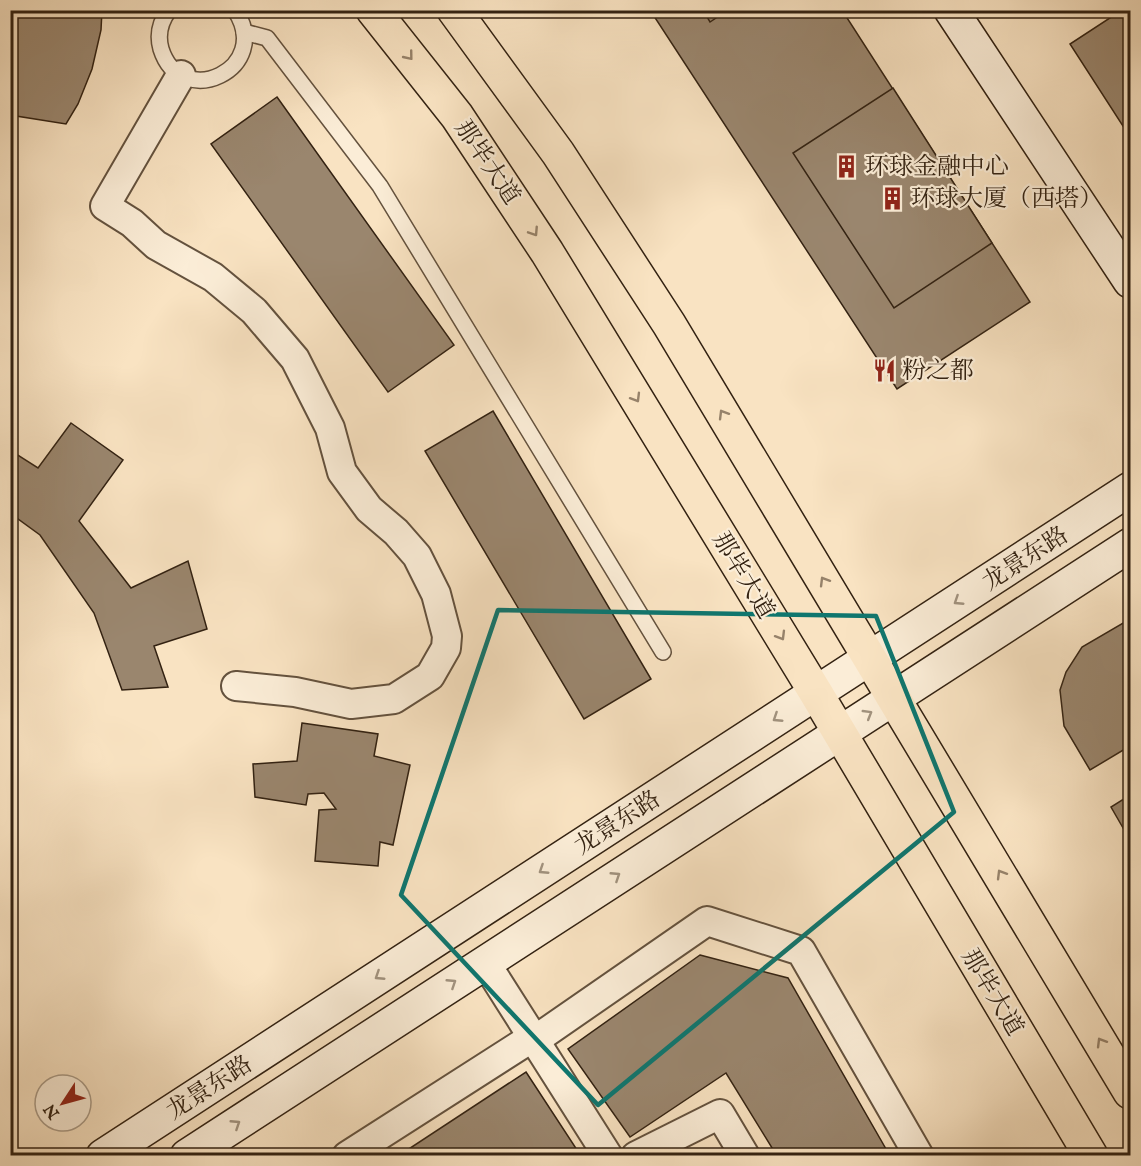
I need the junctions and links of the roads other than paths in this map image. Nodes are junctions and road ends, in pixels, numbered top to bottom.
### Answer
1 (169, 10) edge
2 (234, 10) edge
3 (373, 10) edge
4 (454, 10) edge
5 (951, 10) edge
6 (244, 32) junction
7 (181, 75) junction
8 (1131, 281) edge
9 (1131, 489) edge
10 (1131, 544) edge
11 (663, 652) dead end
12 (870, 658) junction
13 (236, 686) dead end
14 (816, 693) junction
15 (896, 697) junction
16 (838, 732) junction
17 (485, 962) junction
18 (534, 1039) junction
19 (1131, 1092) edge
20 (103, 1155) edge
21 (187, 1155) edge
22 (347, 1155) edge
23 (608, 1155) edge
24 (636, 1155) edge
25 (745, 1155) edge
26 (920, 1155) edge
27 (1091, 1155) edge

1 - 7 lane
2 - 6 lane
3 -> 14 main road, 那毕大道
12 -> 4 main road
5 - 8 main road
6 - 7 lane
6 - 11 lane
7 - 13 street
9 -> 12 main road, 龙景东路
10 - 15 main road, 龙景东路
12 - 14 main road, 龙景东路
12 - 15 main road
14 - 16 main road, 那毕大道
14 -> 20 main road, 龙景东路
16 -> 15 main road, 龙景东路
19 -> 15 main road
17 -> 16 main road, 龙景东路
16 - 27 main road, 那毕大道
17 - 18 street
21 -> 17 main road, 龙景东路
18 - 22 street
18 - 23 street
18 - 26 street
24 - 25 street

